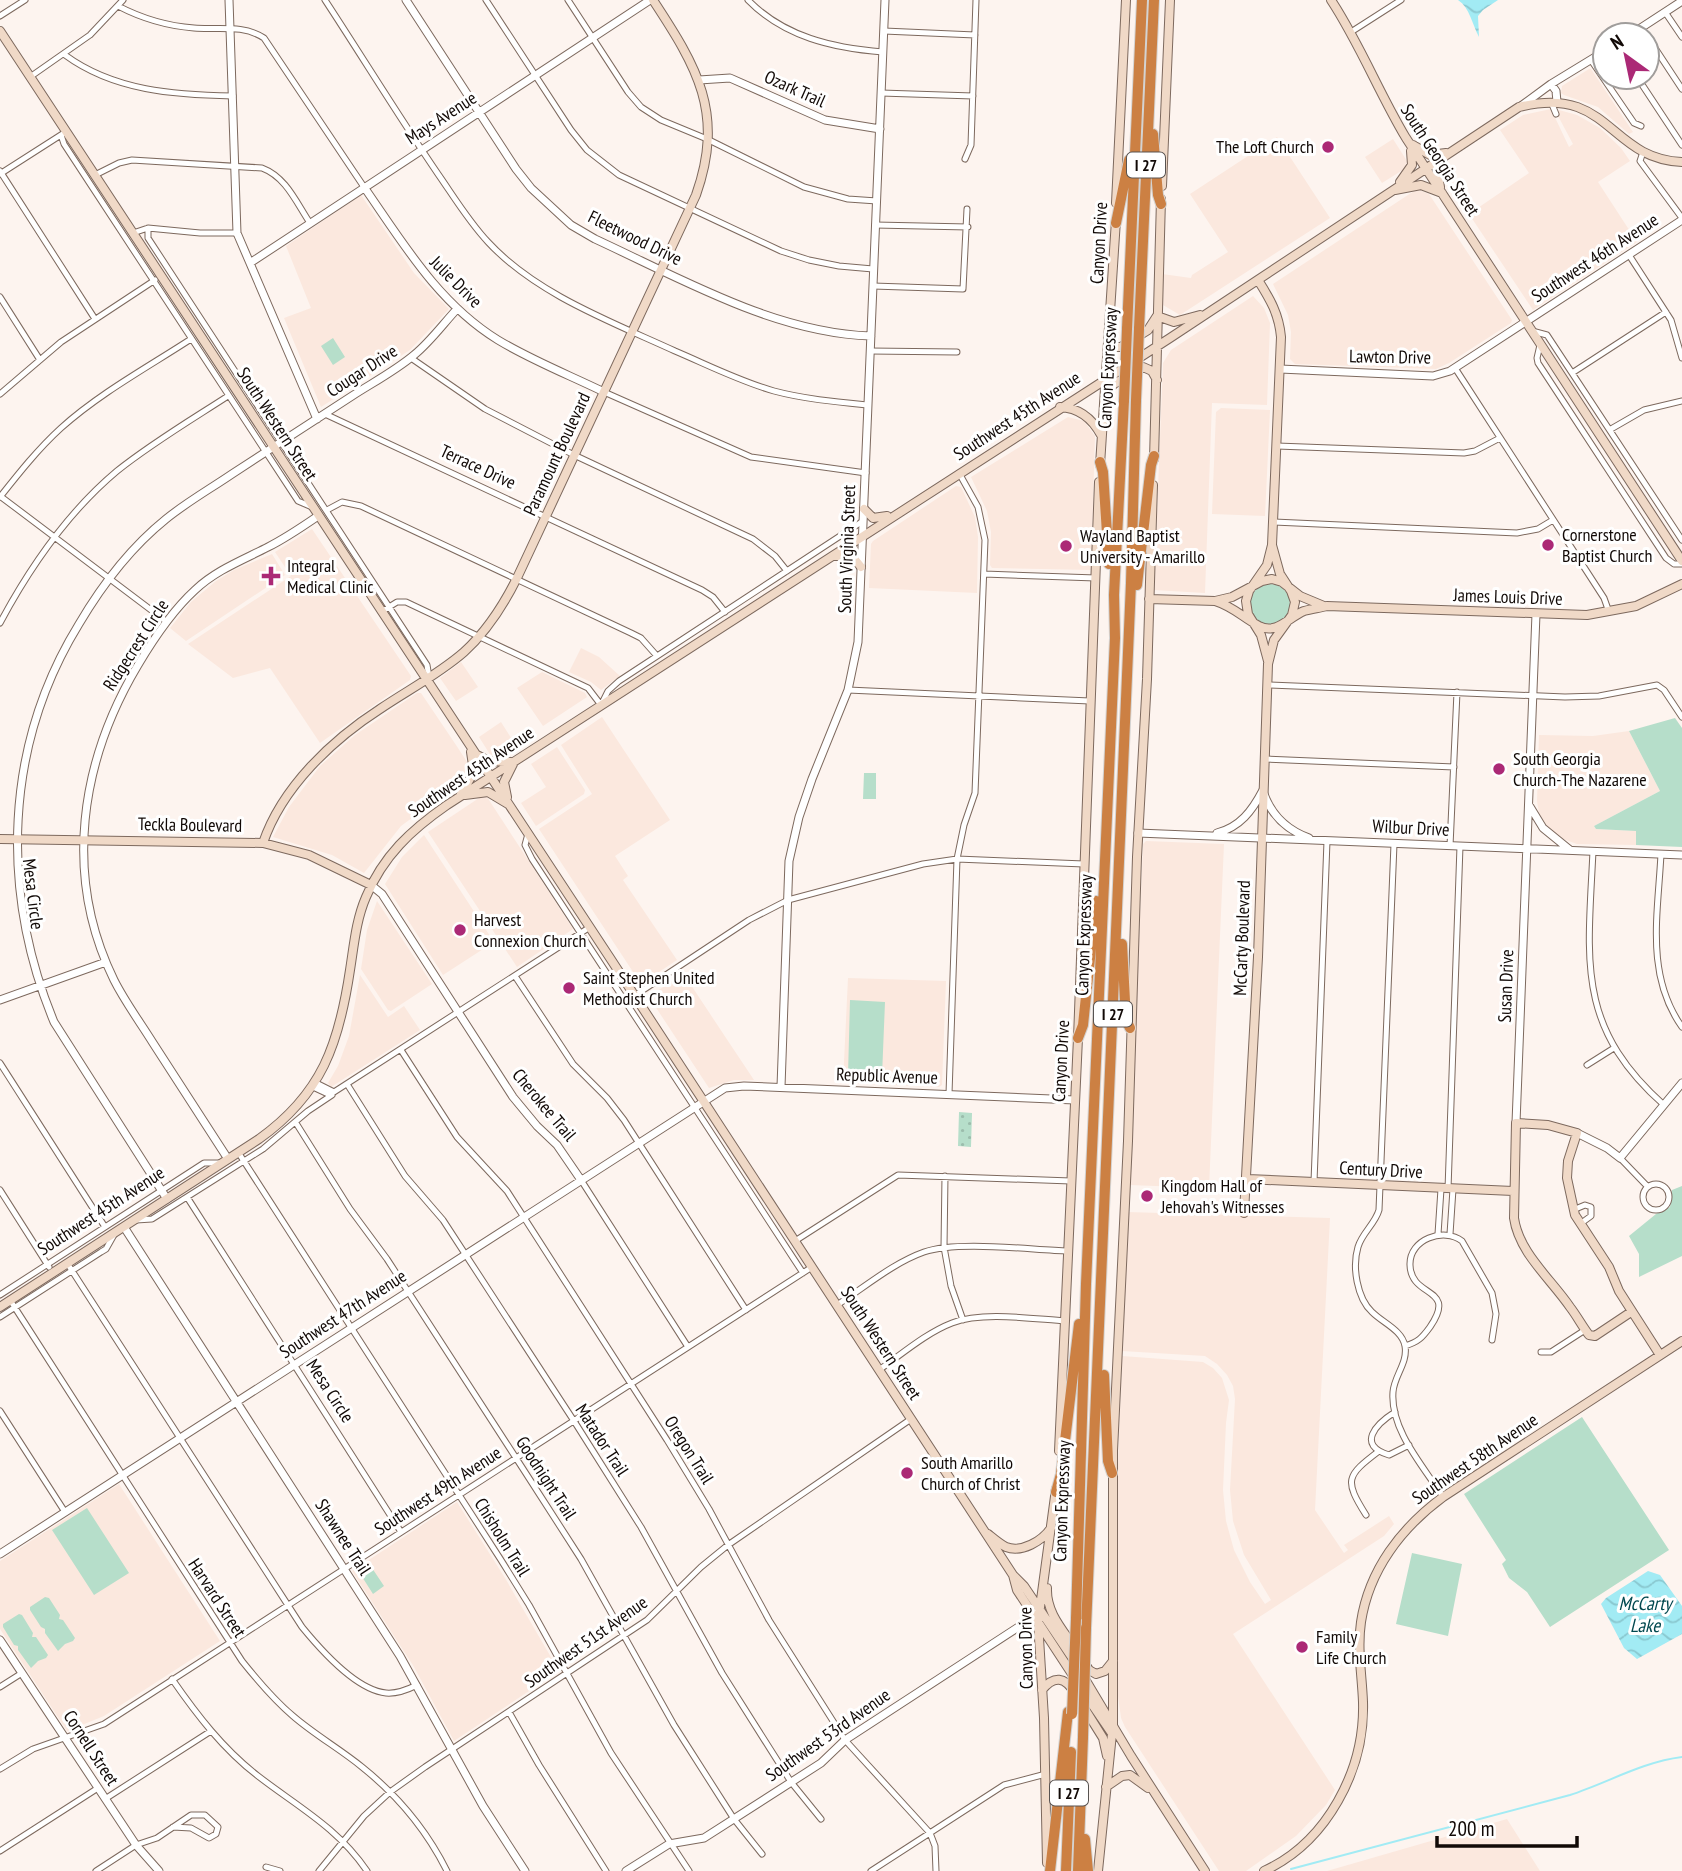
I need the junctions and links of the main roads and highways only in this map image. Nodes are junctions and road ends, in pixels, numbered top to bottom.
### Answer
1 (652, 0) edge
2 (1126, 0) edge
3 (1142, 0) edge
4 (1153, 0) edge
5 (1170, 0) edge
6 (1331, 0) edge
7 (0, 32) edge
8 (1149, 85) junction
9 (1138, 99) junction
10 (1406, 138) junction
11 (1451, 152) junction
12 (1682, 162) edge
13 (1426, 168) junction
14 (1392, 191) junction
15 (1442, 193) junction
16 (1161, 204) junction
17 (1116, 223) junction
18 (1258, 280) junction
19 (1206, 314) junction
20 (1157, 316) junction
21 (1133, 329) junction
22 (1109, 339) junction
23 (1158, 345) junction
24 (1107, 376) junction
25 (1157, 380) junction
26 (1104, 395) junction
27 (1130, 400) junction
28 (1060, 407) junction
29 (1101, 435) junction
30 (1154, 456) junction
31 (1100, 462) junction
32 (864, 509) road end
33 (893, 515) junction
34 (1272, 545) junction
35 (828, 558) junction
36 (1682, 562) edge
37 (861, 567) road end
38 (1682, 584) edge
39 (1255, 585) junction
40 (1288, 587) junction
41 (1114, 595) junction
42 (1149, 599) junction
43 (1214, 601) junction
44 (1326, 606) junction
45 (1253, 621) junction
46 (1285, 623) junction
47 (1127, 663) junction
48 (1268, 664) junction
49 (428, 678) junction
50 (472, 750) junction
51 (514, 761) junction
52 (490, 777) junction
53 (460, 797) junction
54 (508, 804) junction
55 (1106, 826) junction
56 (0, 839) edge
57 (263, 843) junction
58 (371, 885) junction
59 (1118, 899) junction
60 (1130, 1028) junction
61 (1078, 1038) junction
62 (1247, 1179) junction
63 (1513, 1191) junction
64 (1244, 1213) dead end
65 (1087, 1284) junction
66 (0, 1307) edge
67 (1631, 1312) junction
68 (1099, 1336) junction
69 (1679, 1343) edge
70 (1660, 1355) junction
71 (1112, 1473) junction
72 (1056, 1492) junction
73 (1052, 1525) junction
74 (984, 1531) junction
75 (1047, 1564) junction
76 (1013, 1575) junction
77 (1039, 1608) junction
78 (1036, 1619) junction
79 (1113, 1660) junction
80 (1042, 1689) junction
81 (1070, 1713) junction
82 (1113, 1724) junction
83 (1112, 1734) junction
84 (1131, 1756) junction
85 (1081, 1773) junction
86 (1106, 1787) junction
87 (1156, 1795) junction
88 (1273, 1868) edge
89 (1049, 1871) edge
90 (1066, 1871) edge
91 (1078, 1871) edge
92 (1088, 1871) edge
93 (1098, 1871) edge
94 (1205, 1871) edge
95 (1264, 1871) edge

1 - 49 main road, Paramount Boulevard
2 - 17 main road, Canyon Drive
3 - 9 highway, Canyon Expressway / I 27
4 - 8 highway, Canyon Expressway / I 27
5 - 16 main road
6 - 10 main road, South Georgia Street
7 - 49 main road, South Western Street
8 - 16 highway
8 - 21 highway, Canyon Expressway / I 27
9 - 17 highway
9 - 21 highway, Canyon Expressway / I 27
10 - 11 main road
10 - 13 main road, South Georgia Street
10 - 14 main road
11 - 12 main road, Southwest 45th Avenue
11 - 13 main road, Southwest 45th Avenue
11 - 15 main road
13 - 14 main road, Southwest 45th Avenue
13 - 15 main road, South Georgia Street
14 - 15 main road
14 - 18 main road, Southwest 45th Avenue
15 - 36 main road, South Georgia Street
16 - 20 main road
17 - 22 main road, Canyon Drive
18 - 19 main road, Southwest 45th Avenue
18 - 34 main road
19 - 20 main road
19 - 23 main road, Southwest 45th Avenue
20 - 22 main road
20 - 23 main road
21 - 27 highway, Canyon Expressway / I 27, bridge
22 - 24 main road, Canyon Drive
23 - 24 main road, Southwest 45th Avenue
23 - 25 main road
24 - 26 main road, Canyon Drive
24 - 28 main road, Southwest 45th Avenue
25 - 26 main road
25 - 30 main road
26 - 29 main road, Canyon Drive
27 - 41 highway, Canyon Expressway / I 27
27 - 47 highway, Canyon Expressway / I 27
28 - 29 main road
28 - 33 main road, Southwest 45th Avenue
29 - 31 main road, Canyon Drive
30 - 42 main road
30 - 47 highway
31 - 41 highway
31 - 61 main road, Canyon Drive
32 - 33 main road
33 - 35 main road, Southwest 45th Avenue
34 - 39 main road, McCarty Boulevard
34 - 40 main road, McCarty Boulevard
35 - 37 main road
35 - 51 main road, Southwest 45th Avenue
38 - 44 main road, James Louis Drive
39 - 40 main road, James Louis Drive
39 - 43 main road, James Louis Drive
39 - 45 main road, McCarty Boulevard
40 - 44 main road, James Louis Drive
40 - 46 main road, McCarty Boulevard
41 - 55 highway, Canyon Expressway / I 27
42 - 43 main road, James Louis Drive
42 - 60 main road
43 - 45 main road, James Louis Drive
44 - 46 main road, James Louis Drive
45 - 46 main road, James Louis Drive
45 - 48 main road, McCarty Boulevard
46 - 48 main road, McCarty Boulevard
47 - 59 highway, Canyon Expressway / I 27
48 - 62 main road, McCarty Boulevard
49 - 50 main road, South Western Street
49 - 57 main road, Paramount Boulevard
50 - 51 main road
50 - 52 main road, South Western Street
50 - 53 main road
51 - 52 main road, Southwest 45th Avenue
51 - 54 main road
52 - 53 main road, Southwest 45th Avenue
52 - 54 main road, South Western Street
53 - 54 main road
53 - 58 main road, Southwest 45th Avenue
54 - 74 main road, South Western Street
55 - 61 highway
55 - 65 highway, Canyon Expressway / I 27
56 - 57 main road, Teckla Boulevard
57 - 58 main road, Teckla Boulevard
58 - 66 main road, Southwest 45th Avenue
59 - 60 highway
59 - 68 highway, Canyon Expressway / I 27
60 - 71 main road
61 - 72 main road, Canyon Drive
62 - 63 main road, Century Drive
62 - 64 main road, McCarty Boulevard
63 - 67 main road, Susan Drive
63 - 67 main road, Susan Drive
65 - 72 highway
65 - 81 highway, Canyon Expressway / I 27, bridge
67 - 70 main road
68 - 71 highway
68 - 85 highway, Canyon Expressway / I 27, bridge
69 - 70 main road, Southwest 58th Avenue
70 - 88 main road, Southwest 58th Avenue
71 - 79 main road
72 - 73 main road, Canyon Drive
73 - 74 main road
73 - 75 main road, Canyon Drive
74 - 76 main road, South Western Street
75 - 77 main road, Canyon Drive
75 - 79 main road
76 - 77 main road, South Western Street
76 - 78 main road
77 - 78 main road, Canyon Drive
77 - 82 main road, South Western Street
78 - 80 main road, Canyon Drive
78 - 83 main road
79 - 82 main road
80 - 86 main road
80 - 89 main road, Canyon Drive
81 - 89 highway
81 - 90 highway, I 27
82 - 83 main road
82 - 84 main road, South Western Street
83 - 84 main road
83 - 86 main road
84 - 87 main road, South Western Street
85 - 91 highway, Canyon Expressway / I 27
85 - 92 highway
86 - 87 main road
86 - 93 main road
87 - 94 main road, South Western Street
88 - 95 main road, Southwest 58th Avenue

